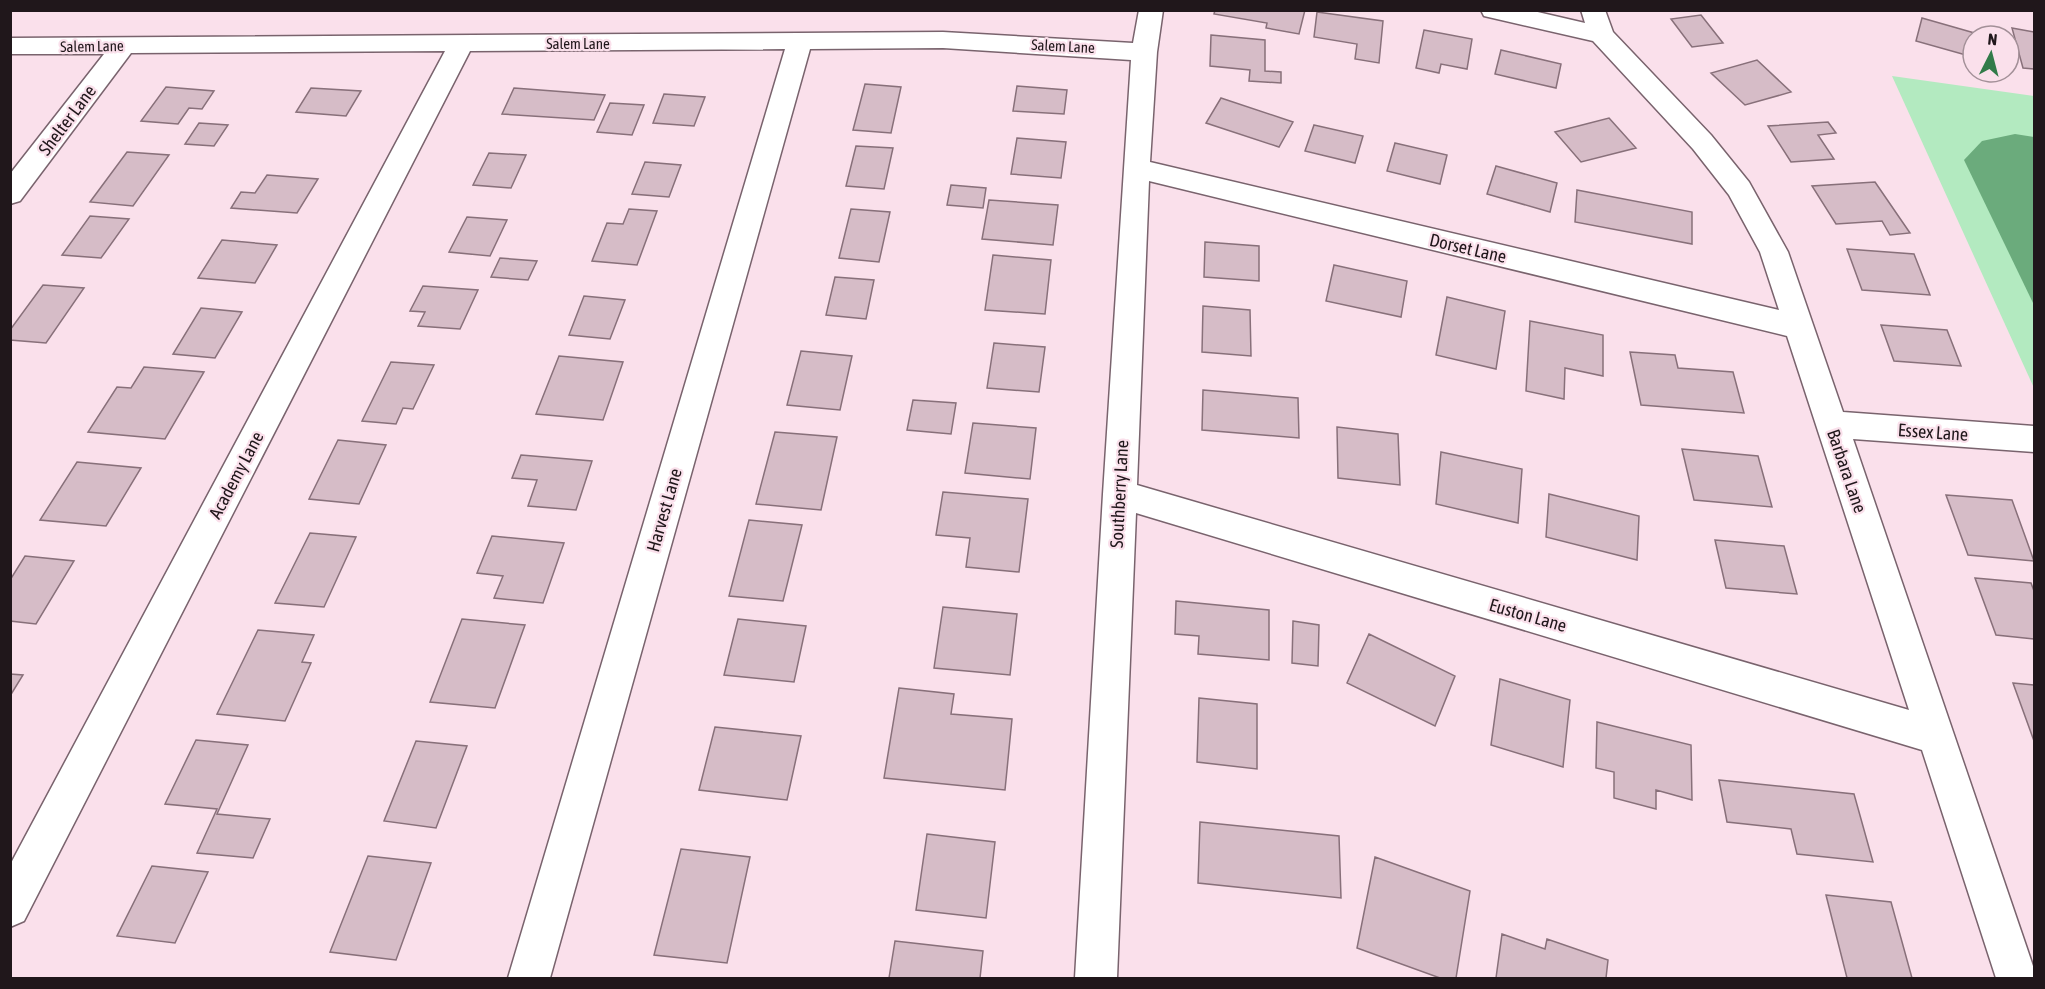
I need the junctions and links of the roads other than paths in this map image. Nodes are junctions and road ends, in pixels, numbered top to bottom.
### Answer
1 (1151, 10) edge
2 (1493, 10) edge
3 (1597, 23) edge
4 (800, 41) junction
5 (462, 44) junction
6 (124, 45) junction
7 (10, 46) edge
8 (1144, 52) junction
9 (1136, 168) junction
10 (10, 194) edge
11 (1800, 327) junction
12 (1831, 424) junction
13 (2034, 439) edge
14 (1119, 494) junction
15 (1936, 736) junction
16 (10, 907) edge
17 (529, 978) edge
18 (1096, 978) edge
19 (2017, 978) edge

1 - 8 street, Southberry Lane
2 - 3 street
3 - 11 street, Barbara Lane
4 - 5 street, Salem Lane
4 - 8 street, Salem Lane
4 - 17 street, Harvest Lane
5 - 6 street, Salem Lane
5 - 16 street, Academy Lane
6 - 7 street, Salem Lane
6 - 10 street, Shelter Lane
8 - 9 street, Southberry Lane
9 - 11 street, Dorset Lane
9 - 14 street, Southberry Lane
11 - 12 street, Barbara Lane
12 - 13 street, Essex Lane
12 - 15 street, Barbara Lane
14 - 15 street, Euston Lane
14 - 18 street, Southberry Lane
15 - 19 street, Barbara Lane

